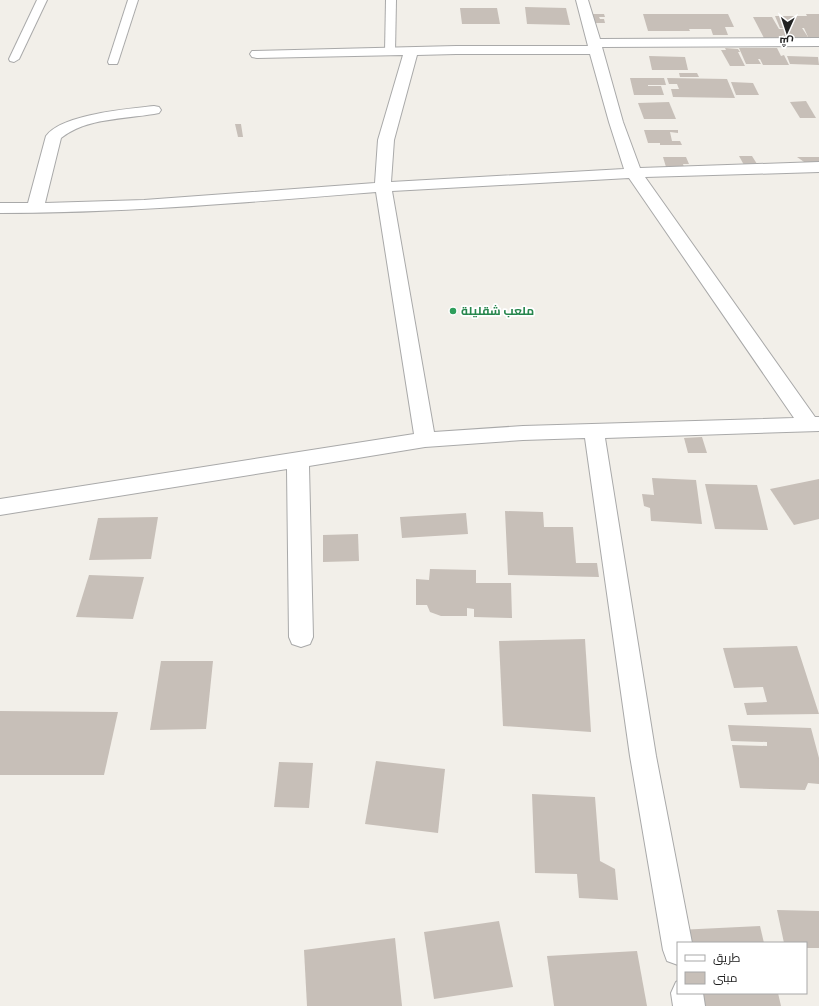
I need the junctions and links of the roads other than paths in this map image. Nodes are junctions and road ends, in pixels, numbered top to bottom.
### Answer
1 (42, 0) edge
2 (133, 0) edge
3 (392, 0) edge
4 (582, 0) edge
5 (819, 42) edge
6 (595, 47) junction
7 (411, 51) junction
8 (390, 52) junction
9 (257, 54) dead end
10 (14, 60) dead end
11 (113, 62) dead end
12 (154, 110) dead end
13 (819, 167) edge
14 (633, 172) junction
15 (383, 187) junction
16 (0, 208) edge
17 (35, 209) junction
18 (814, 424) edge
19 (594, 431) junction
20 (425, 440) junction
21 (298, 460) junction
22 (0, 507) edge
23 (301, 637) dead end
24 (677, 945) edge
25 (687, 994) edge
26 (689, 1006) edge

1 - 10 lane
2 - 11 lane
3 - 8 lane
4 - 6 street
5 - 6 street
6 - 7 street
6 - 14 street
7 - 8 street
7 - 15 street
8 - 9 street
12 - 17 street
13 - 14 street
14 - 15 street
14 - 18 street
15 - 17 street
15 - 20 street
16 - 17 street
18 - 19 street
19 - 20 street
19 - 24 street
20 - 21 street
21 - 22 street
21 - 23 street
25 - 26 street

